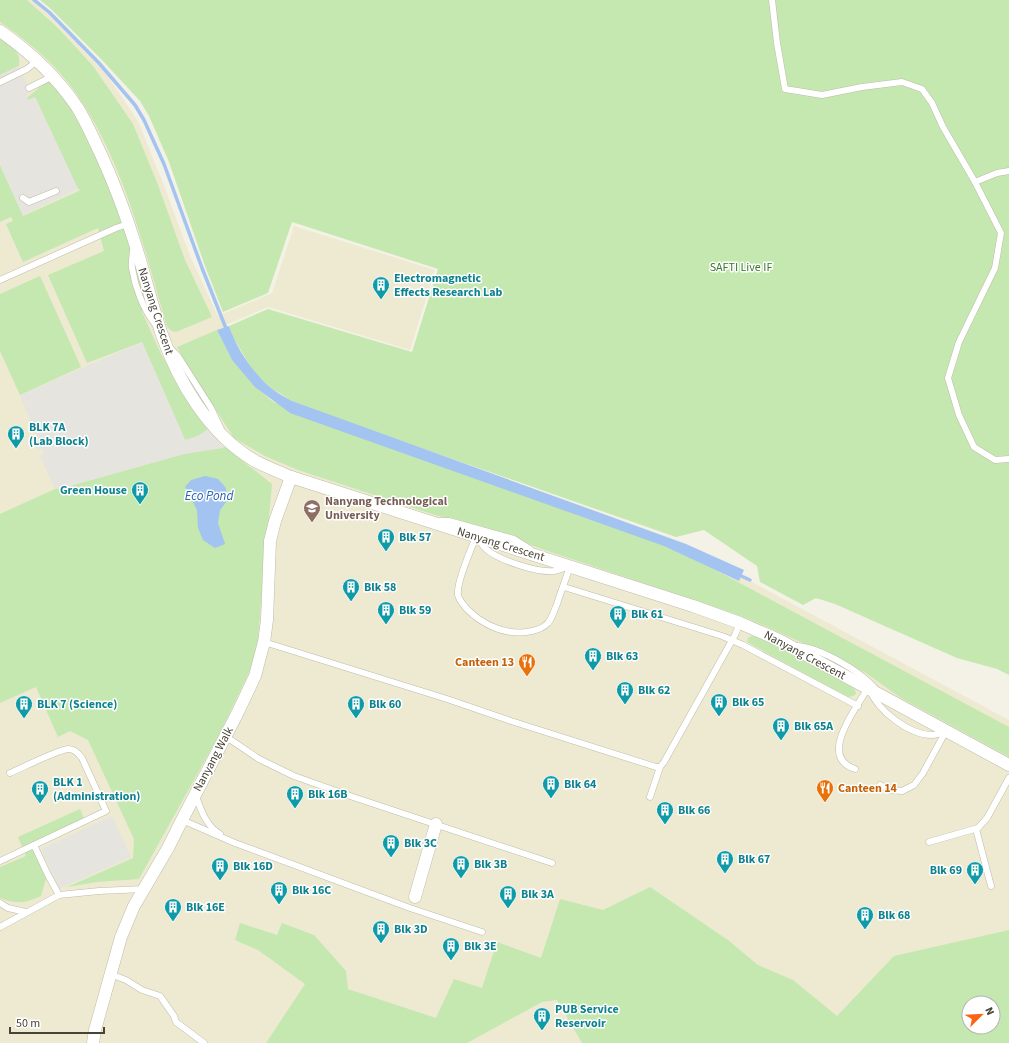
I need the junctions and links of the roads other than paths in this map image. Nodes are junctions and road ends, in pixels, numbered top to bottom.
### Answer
1 (772, 0) edge
2 (0, 31) edge
3 (38, 60) junction
4 (53, 76) junction
5 (0, 82) edge
6 (30, 88) dead end
7 (1009, 171) edge
8 (975, 182) junction
9 (56, 191) dead end
10 (23, 198) dead end
11 (128, 224) junction
12 (0, 280) edge
13 (1009, 459) edge
14 (291, 477) junction
15 (427, 521) junction
16 (476, 537) junction
17 (544, 558) junction
18 (570, 566) junction
19 (564, 587) junction
20 (740, 623) junction
21 (732, 640) junction
22 (264, 642) junction
23 (789, 646) junction
24 (868, 688) junction
25 (882, 696) junction
26 (858, 706) junction
27 (946, 731) junction
28 (225, 736) junction
29 (1009, 765) edge
30 (660, 767) junction
31 (855, 769) dead end
32 (10, 772) dead end
33 (1009, 778) edge
34 (880, 785) dead end
35 (195, 794) junction
36 (650, 797) dead end
37 (182, 820) junction
38 (436, 824) junction
39 (976, 830) junction
40 (929, 842) dead end
41 (235, 843) junction
42 (34, 845) junction
43 (0, 861) edge
44 (552, 863) dead end
45 (991, 886) dead end
46 (144, 889) junction
47 (59, 895) junction
48 (415, 897) dead end
49 (0, 904) edge
50 (26, 912) junction
51 (0, 927) edge
52 (482, 932) dead end
53 (110, 974) junction
54 (95, 1030) junction
55 (88, 1043) edge
56 (94, 1043) edge
57 (204, 1043) edge

1 - 8 lane
2 - 3 street, Nanyang Crescent
3 - 4 street, Nanyang Crescent
3 - 5 lane
4 - 6 lane
4 - 11 street, Nanyang Crescent
7 - 8 lane
8 - 13 lane
9 - 10 lane
11 - 12 lane
11 - 14 street, Nanyang Crescent
14 - 15 street, Nanyang Crescent
14 - 22 street, Nanyang Walk
15 - 16 street, Nanyang Crescent
15 - 17 lane
16 - 17 street, Nanyang Crescent
16 - 18 lane
16 - 19 lane
17 - 18 street, Nanyang Crescent
18 - 19 lane
18 - 20 street, Nanyang Crescent
19 - 21 lane
20 - 21 lane
20 - 23 street, Nanyang Crescent
21 - 26 lane
21 - 30 lane
22 - 28 street, Nanyang Walk
22 - 30 lane
23 - 24 street, Nanyang Crescent
23 - 25 lane
24 - 25 street, Nanyang Crescent
24 - 26 lane
24 - 27 lane
25 - 27 street, Nanyang Crescent
26 - 31 lane
27 - 29 street, Nanyang Crescent
27 - 34 lane
28 - 35 street, Nanyang Walk
28 - 38 lane
30 - 36 lane
32 - 42 lane
33 - 39 lane
35 - 37 street, Nanyang Walk
35 - 41 lane
37 - 41 lane
37 - 46 street, Nanyang Walk
38 - 44 lane
38 - 48 street
39 - 40 lane
39 - 45 lane
41 - 52 lane
42 - 43 lane
42 - 47 lane
46 - 47 lane
46 - 53 street, Nanyang Walk
47 - 50 lane
49 - 50 lane
50 - 51 lane
53 - 54 street, Nanyang Walk
53 - 57 lane
54 - 55 street, Nanyang Walk
54 - 56 street, Nanyang Walk

